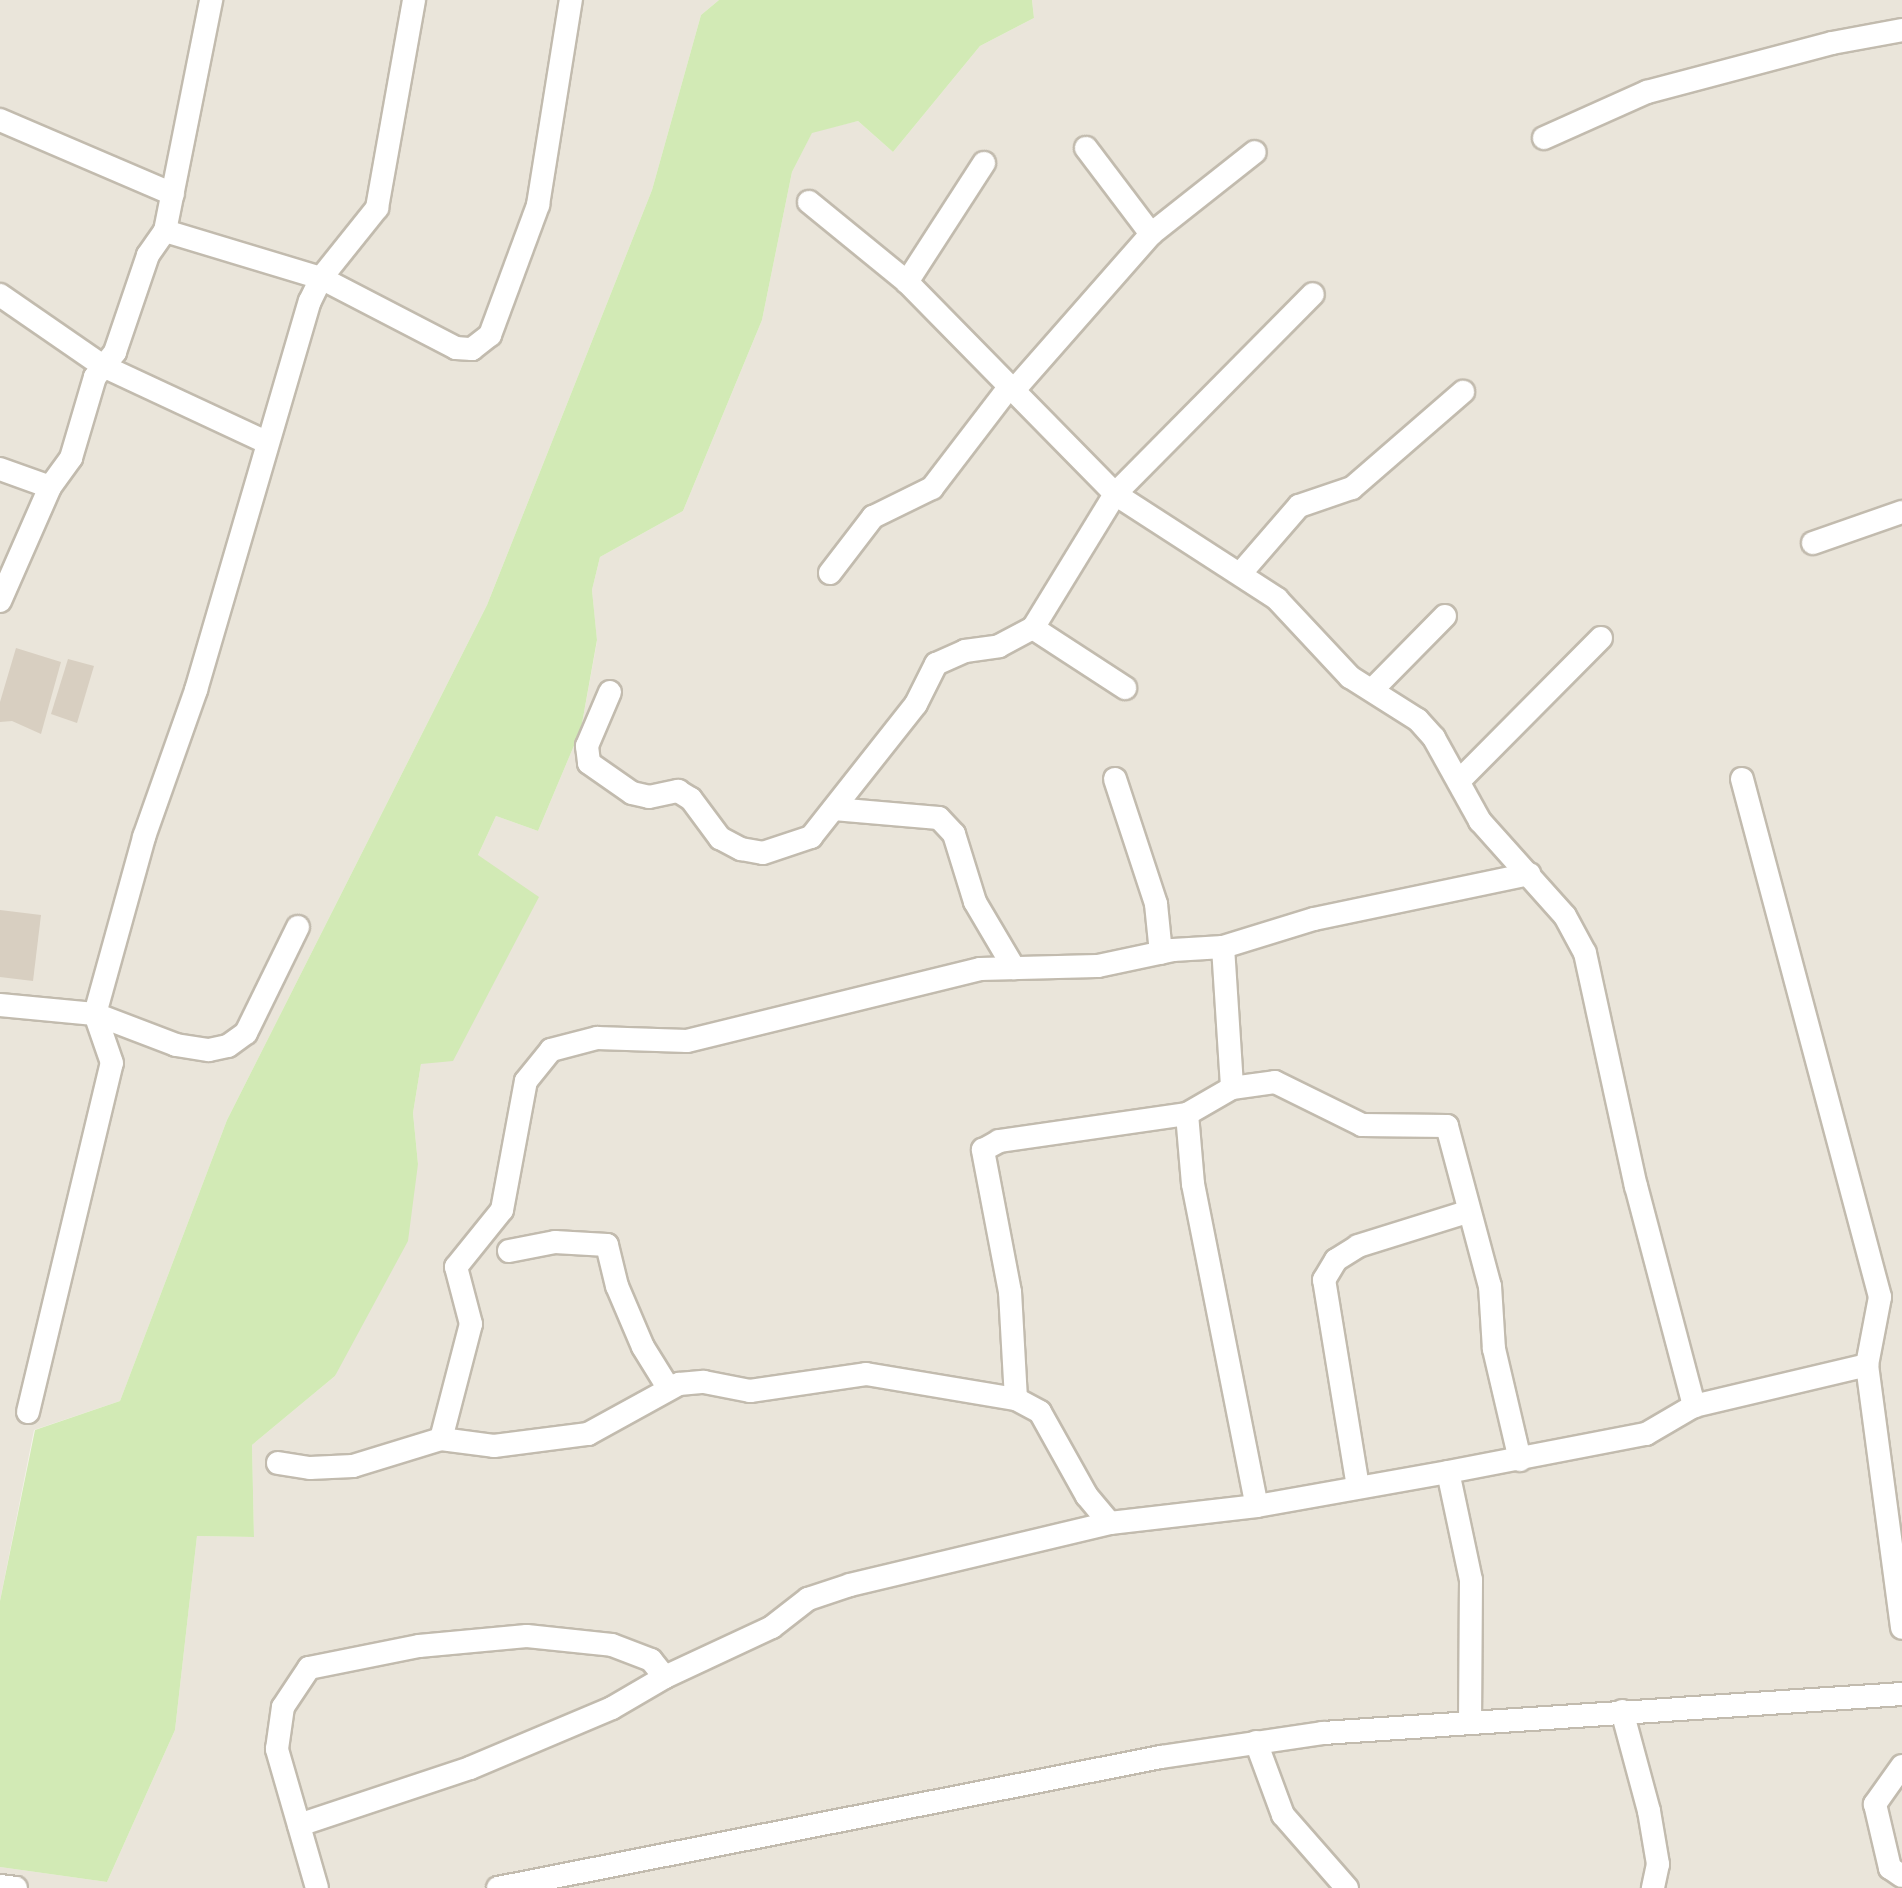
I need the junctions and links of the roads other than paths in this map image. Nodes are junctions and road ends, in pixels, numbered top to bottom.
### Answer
1 (211, 0) edge
2 (414, 0) edge
3 (571, 0) edge
4 (1902, 30) edge
5 (0, 120) edge
6 (1544, 138) dead end
7 (1086, 148) dead end
8 (1255, 152) dead end
9 (984, 163) dead end
10 (173, 194) junction
11 (809, 202) dead end
12 (165, 231) junction
13 (1151, 234) junction
14 (321, 278) junction
15 (907, 282) junction
16 (1313, 294) dead end
17 (0, 295) edge
18 (103, 366) junction
19 (1012, 388) junction
20 (1463, 392) dead end
21 (266, 442) junction
22 (0, 469) edge
23 (50, 487) junction
24 (1115, 494) junction
25 (1902, 512) edge
26 (1813, 543) dead end
27 (830, 573) dead end
28 (1240, 574) junction
29 (0, 601) edge
30 (1445, 616) dead end
31 (1033, 628) junction
32 (1601, 638) dead end
33 (1125, 688) dead end
34 (1374, 688) junction
35 (610, 692) dead end
36 (1115, 779) dead end
37 (1742, 779) dead end
38 (1460, 780) junction
39 (834, 809) junction
40 (1529, 874) junction
41 (298, 927) dead end
42 (1223, 947) junction
43 (1161, 953) junction
44 (1014, 968) junction
45 (0, 1005) edge
46 (95, 1014) junction
47 (1232, 1088) junction
48 (1187, 1114) junction
49 (1467, 1212) junction
50 (509, 1251) dead end
51 (1867, 1365) junction
52 (669, 1389) junction
53 (1016, 1399) junction
54 (1694, 1406) junction
55 (28, 1412) dead end
56 (441, 1439) junction
57 (1520, 1460) junction
58 (278, 1463) dead end
59 (1448, 1472) junction
60 (1358, 1487) junction
61 (1257, 1506) junction
62 (1110, 1523) junction
63 (1902, 1628) edge
64 (665, 1677) junction
65 (1902, 1694) edge
66 (1622, 1711) junction
67 (1470, 1723) junction
68 (1256, 1742) junction
69 (1902, 1766) edge
70 (299, 1825) junction
71 (1902, 1876) edge
72 (0, 1886) edge
73 (531, 1886) edge
74 (16, 1888) edge
75 (317, 1888) edge
76 (498, 1888) edge
77 (1347, 1888) edge
78 (1653, 1888) edge

1 - 10 street
2 - 14 street
3 - 14 street
4 - 6 street
5 - 10 street
7 - 13 street
8 - 13 street
9 - 15 street
10 - 12 street
11 - 15 street
12 - 14 street
12 - 18 street
13 - 19 street
14 - 21 street
15 - 19 street
16 - 24 street
17 - 18 street
18 - 21 street
18 - 23 street
19 - 24 street
19 - 27 street
20 - 28 street
21 - 46 street
22 - 23 street
23 - 29 street
24 - 28 street
24 - 31 street
25 - 26 street
28 - 34 street
30 - 34 street
31 - 33 street
31 - 39 street
32 - 38 street
34 - 38 street
35 - 39 street
36 - 43 street
37 - 51 street
38 - 40 street
39 - 44 street
40 - 42 street
40 - 54 street
41 - 46 street
42 - 43 street
42 - 47 street
43 - 44 street
44 - 56 street
45 - 46 street
46 - 55 street
47 - 48 street
47 - 49 street
48 - 53 street
48 - 61 street
49 - 57 street
49 - 60 street
50 - 52 street
51 - 54 street
51 - 63 street
52 - 53 street
52 - 56 street
53 - 62 street
54 - 57 street
56 - 58 street
57 - 59 street
59 - 60 street
59 - 67 street
60 - 61 street
61 - 62 street
62 - 64 street
64 - 70 street
64 - 70 street
65 - 66 street
66 - 67 street
66 - 78 street
67 - 68 street
68 - 73 street
68 - 77 street
69 - 71 street
70 - 75 street
72 - 74 street
73 - 76 street

